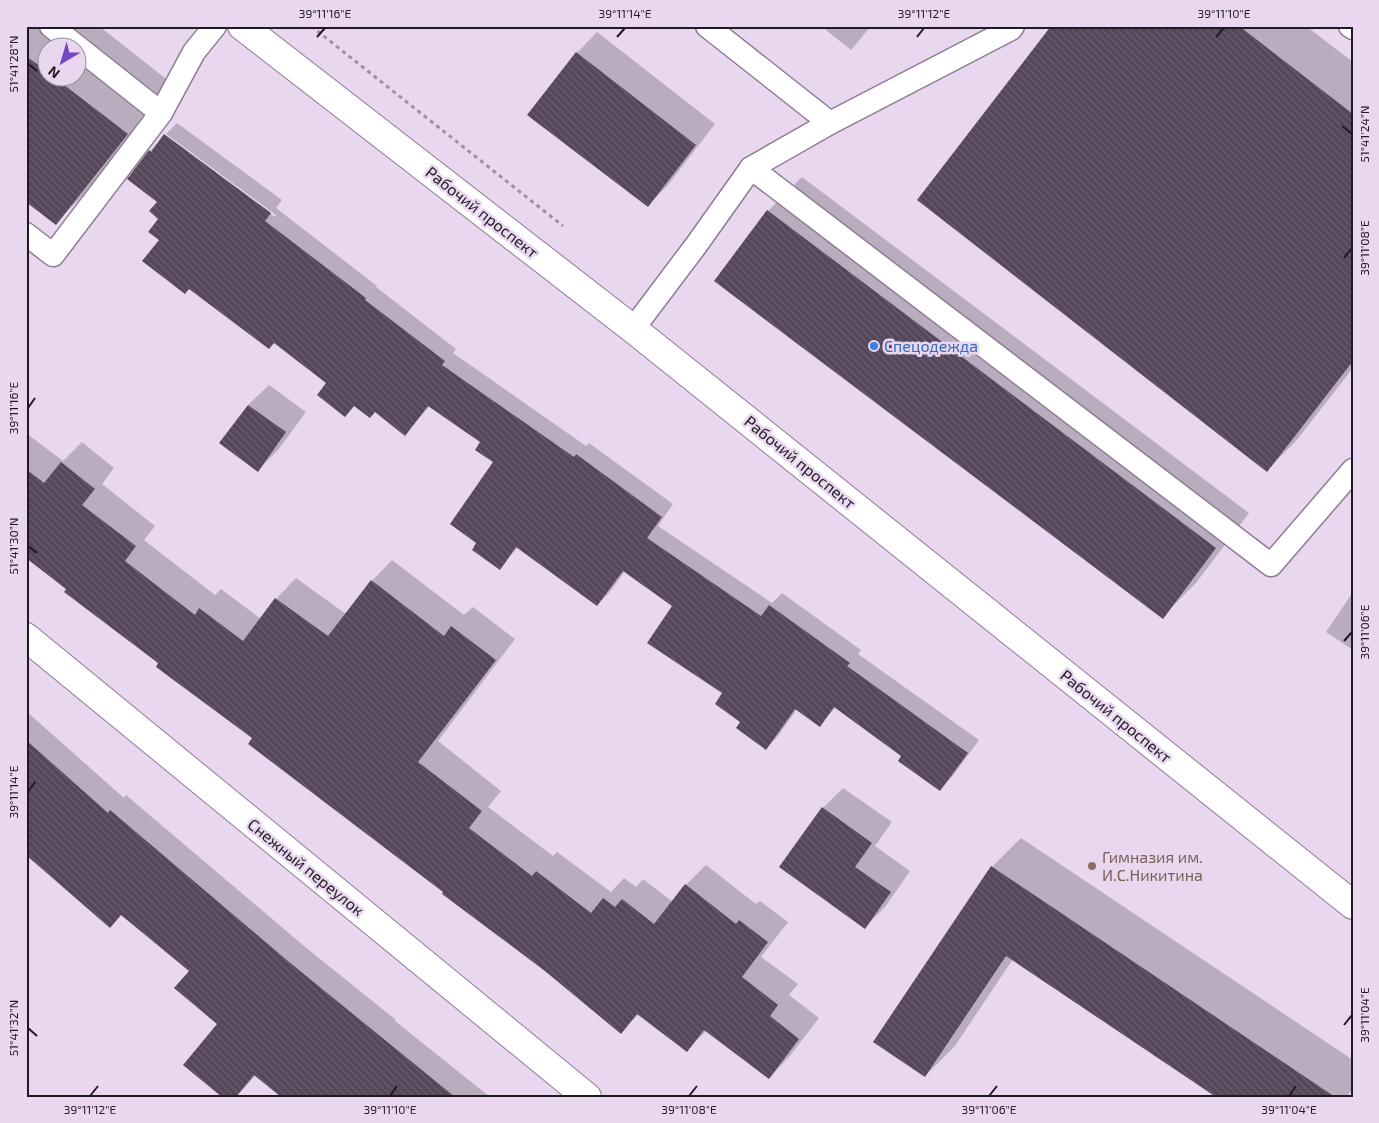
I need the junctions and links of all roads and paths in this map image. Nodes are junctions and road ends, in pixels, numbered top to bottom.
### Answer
1 (51, 26) edge
2 (215, 26) edge
3 (242, 26) edge
4 (707, 26) edge
5 (1013, 26) edge
6 (160, 113) junction
7 (830, 123) junction
8 (751, 168) junction
9 (26, 234) edge
10 (633, 328) junction
11 (1353, 470) edge
12 (26, 637) edge
13 (1353, 905) edge
14 (586, 1097) edge

1 - 6 lane
2 - 6 lane
3 - 10 street, Рабочий проспект
4 - 7 lane
5 - 7 lane
6 - 9 lane
7 - 8 lane
8 - 10 lane
8 - 11 lane
10 - 13 street, Рабочий проспект
12 - 14 street, Снежный переулок

